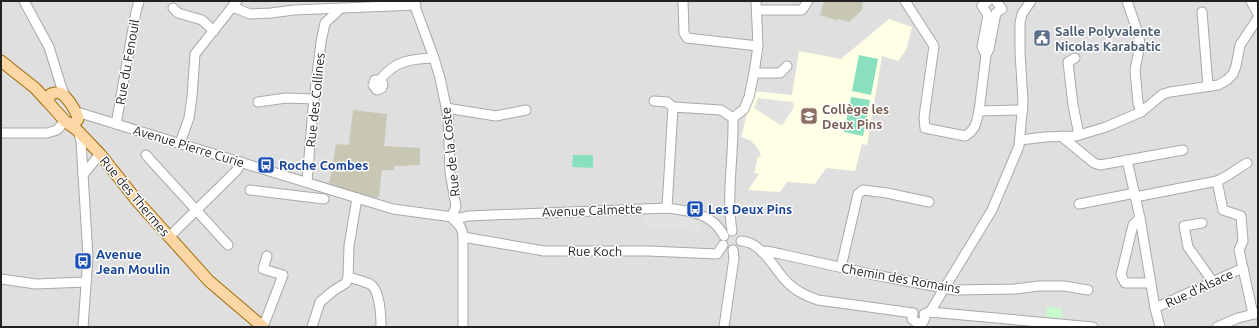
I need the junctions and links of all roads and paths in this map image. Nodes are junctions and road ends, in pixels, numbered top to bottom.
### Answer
1 (24, 1) edge
2 (139, 1) edge
3 (683, 1) edge
4 (808, 1) edge
5 (905, 1) edge
6 (988, 1) edge
7 (996, 1) edge
8 (1127, 1) edge
9 (1251, 1) edge
10 (415, 3) edge
11 (1028, 3) edge
12 (235, 4) edge
13 (756, 5) edge
14 (173, 8) dead end
15 (340, 9) junction
16 (325, 10) junction
17 (1202, 12) dead end
18 (1258, 14) edge
19 (1258, 18) edge
20 (328, 19) junction
21 (214, 31) junction
22 (758, 46) junction
23 (986, 55) junction
24 (434, 58) junction
25 (1075, 58) dead end
26 (1, 61) edge
27 (787, 66) dead end
28 (754, 73) junction
29 (380, 80) dead end
30 (1208, 86) junction
31 (54, 96) junction
32 (314, 99) junction
33 (654, 101) dead end
34 (258, 102) dead end
35 (673, 107) junction
36 (446, 108) junction
37 (526, 110) dead end
38 (1023, 110) junction
39 (979, 111) junction
40 (1141, 112) junction
41 (733, 118) junction
42 (76, 121) junction
43 (116, 124) junction
44 (1, 133) edge
45 (1079, 135) junction
46 (1061, 136) junction
47 (1020, 140) junction
48 (180, 143) junction
49 (1183, 150) dead end
50 (100, 154) junction
51 (146, 155) dead end
52 (1127, 160) junction
53 (241, 162) junction
54 (1246, 163) dead end
55 (83, 175) junction
56 (284, 176) junction
57 (1217, 181) junction
58 (307, 182) junction
59 (250, 190) dead end
60 (281, 193) junction
61 (1135, 195) junction
62 (357, 198) junction
63 (324, 199) dead end
64 (929, 202) dead end
65 (1079, 204) dead end
66 (667, 208) junction
67 (196, 210) junction
68 (451, 217) junction
69 (1140, 218) junction
70 (1202, 223) dead end
71 (728, 233) junction
72 (169, 237) junction
73 (463, 238) junction
74 (741, 241) junction
75 (228, 245) dead end
76 (724, 245) junction
77 (733, 250) junction
78 (762, 252) junction
79 (267, 256) dead end
80 (841, 267) junction
81 (1244, 268) junction
82 (348, 277) junction
83 (1, 279) edge
84 (86, 282) junction
85 (1213, 282) junction
86 (1151, 283) junction
87 (943, 289) junction
88 (1088, 290) dead end
89 (1155, 308) junction
90 (913, 313) junction
91 (927, 313) junction
92 (1255, 313) edge
93 (916, 325) edge
94 (1226, 325) edge
95 (83, 327) edge
96 (263, 327) edge
97 (312, 327) edge
98 (380, 327) edge
99 (462, 327) edge
100 (724, 327) edge
101 (1093, 327) edge
102 (1160, 327) edge
103 (1217, 327) edge

1 - 31 street
2 - 43 street, Rue du Fenouil
3 - 22 street
4 - 13 street
5 - 39 street
6 - 23 street
7 - 23 street
8 - 40 street
9 - 18 street
10 - 15 street
10 - 24 street, Rue de la Coste
11 - 38 street
12 - 16 street
12 - 21 street
13 - 22 street
14 - 21 street
15 - 16 street
15 - 20 street
16 - 20 street
17 - 30 street
19 - 30 street
20 - 32 street, Rue des Collines
21 - 48 street
22 - 28 street
23 - 39 street
24 - 29 street
24 - 36 street, Rue de la Coste
25 - 45 street
26 - 31 main road
27 - 28 street
28 - 41 street
30 - 40 street
31 - 42 main road
31 - 42 main road
32 - 34 street
32 - 58 street, Rue des Collines
33 - 35 street
35 - 41 street
35 - 66 street
36 - 37 street
36 - 68 street, Rue de la Coste
38 - 39 street
38 - 47 street
40 - 45 street
41 - 71 street
42 - 43 street, Avenue Pierre Curie
42 - 44 street
42 - 50 main road, Rue des Thermes
42 - 55 street
43 - 48 street, Avenue Pierre Curie
45 - 46 street
46 - 47 street
46 - 52 street
47 - 87 street
48 - 53 street, Avenue Pierre Curie
49 - 52 street
50 - 55 street
50 - 72 main road, Rue des Thermes
51 - 67 street
52 - 61 street
53 - 56 street, Avenue Pierre Curie
53 - 67 street
54 - 57 street
55 - 84 street
56 - 58 street, Avenue Pierre Curie
56 - 60 street
57 - 61 street
57 - 81 street
58 - 62 street, Avenue Pierre Curie
59 - 60 street
60 - 63 street
61 - 65 street
61 - 69 street
62 - 68 street, Avenue Pierre Curie
62 - 82 street
64 - 80 street
66 - 68 street, Avenue Calmette
66 - 71 street, Avenue Calmette
67 - 72 street
67 - 75 street
68 - 73 street
69 - 86 street
69 - 86 street
70 - 85 street
71 - 74 street
71 - 76 street
72 - 96 main road, Rue des Thermes
73 - 76 street, Rue Koch
73 - 99 street
74 - 77 street
74 - 78 street
76 - 77 street
77 - 100 street
78 - 80 street, Chemin des Romains
78 - 90 street
79 - 96 street
80 - 87 street, Chemin des Romains
81 - 85 street, Rue d'Alsace
81 - 92 street
82 - 97 street
82 - 98 street
83 - 84 street
84 - 95 street
85 - 89 street, Rue d'Alsace
86 - 89 street
87 - 88 street, Chemin des Romains
87 - 91 street
89 - 102 street
90 - 91 street
90 - 93 street
91 - 93 street
91 - 101 street
92 - 94 street
94 - 103 street

